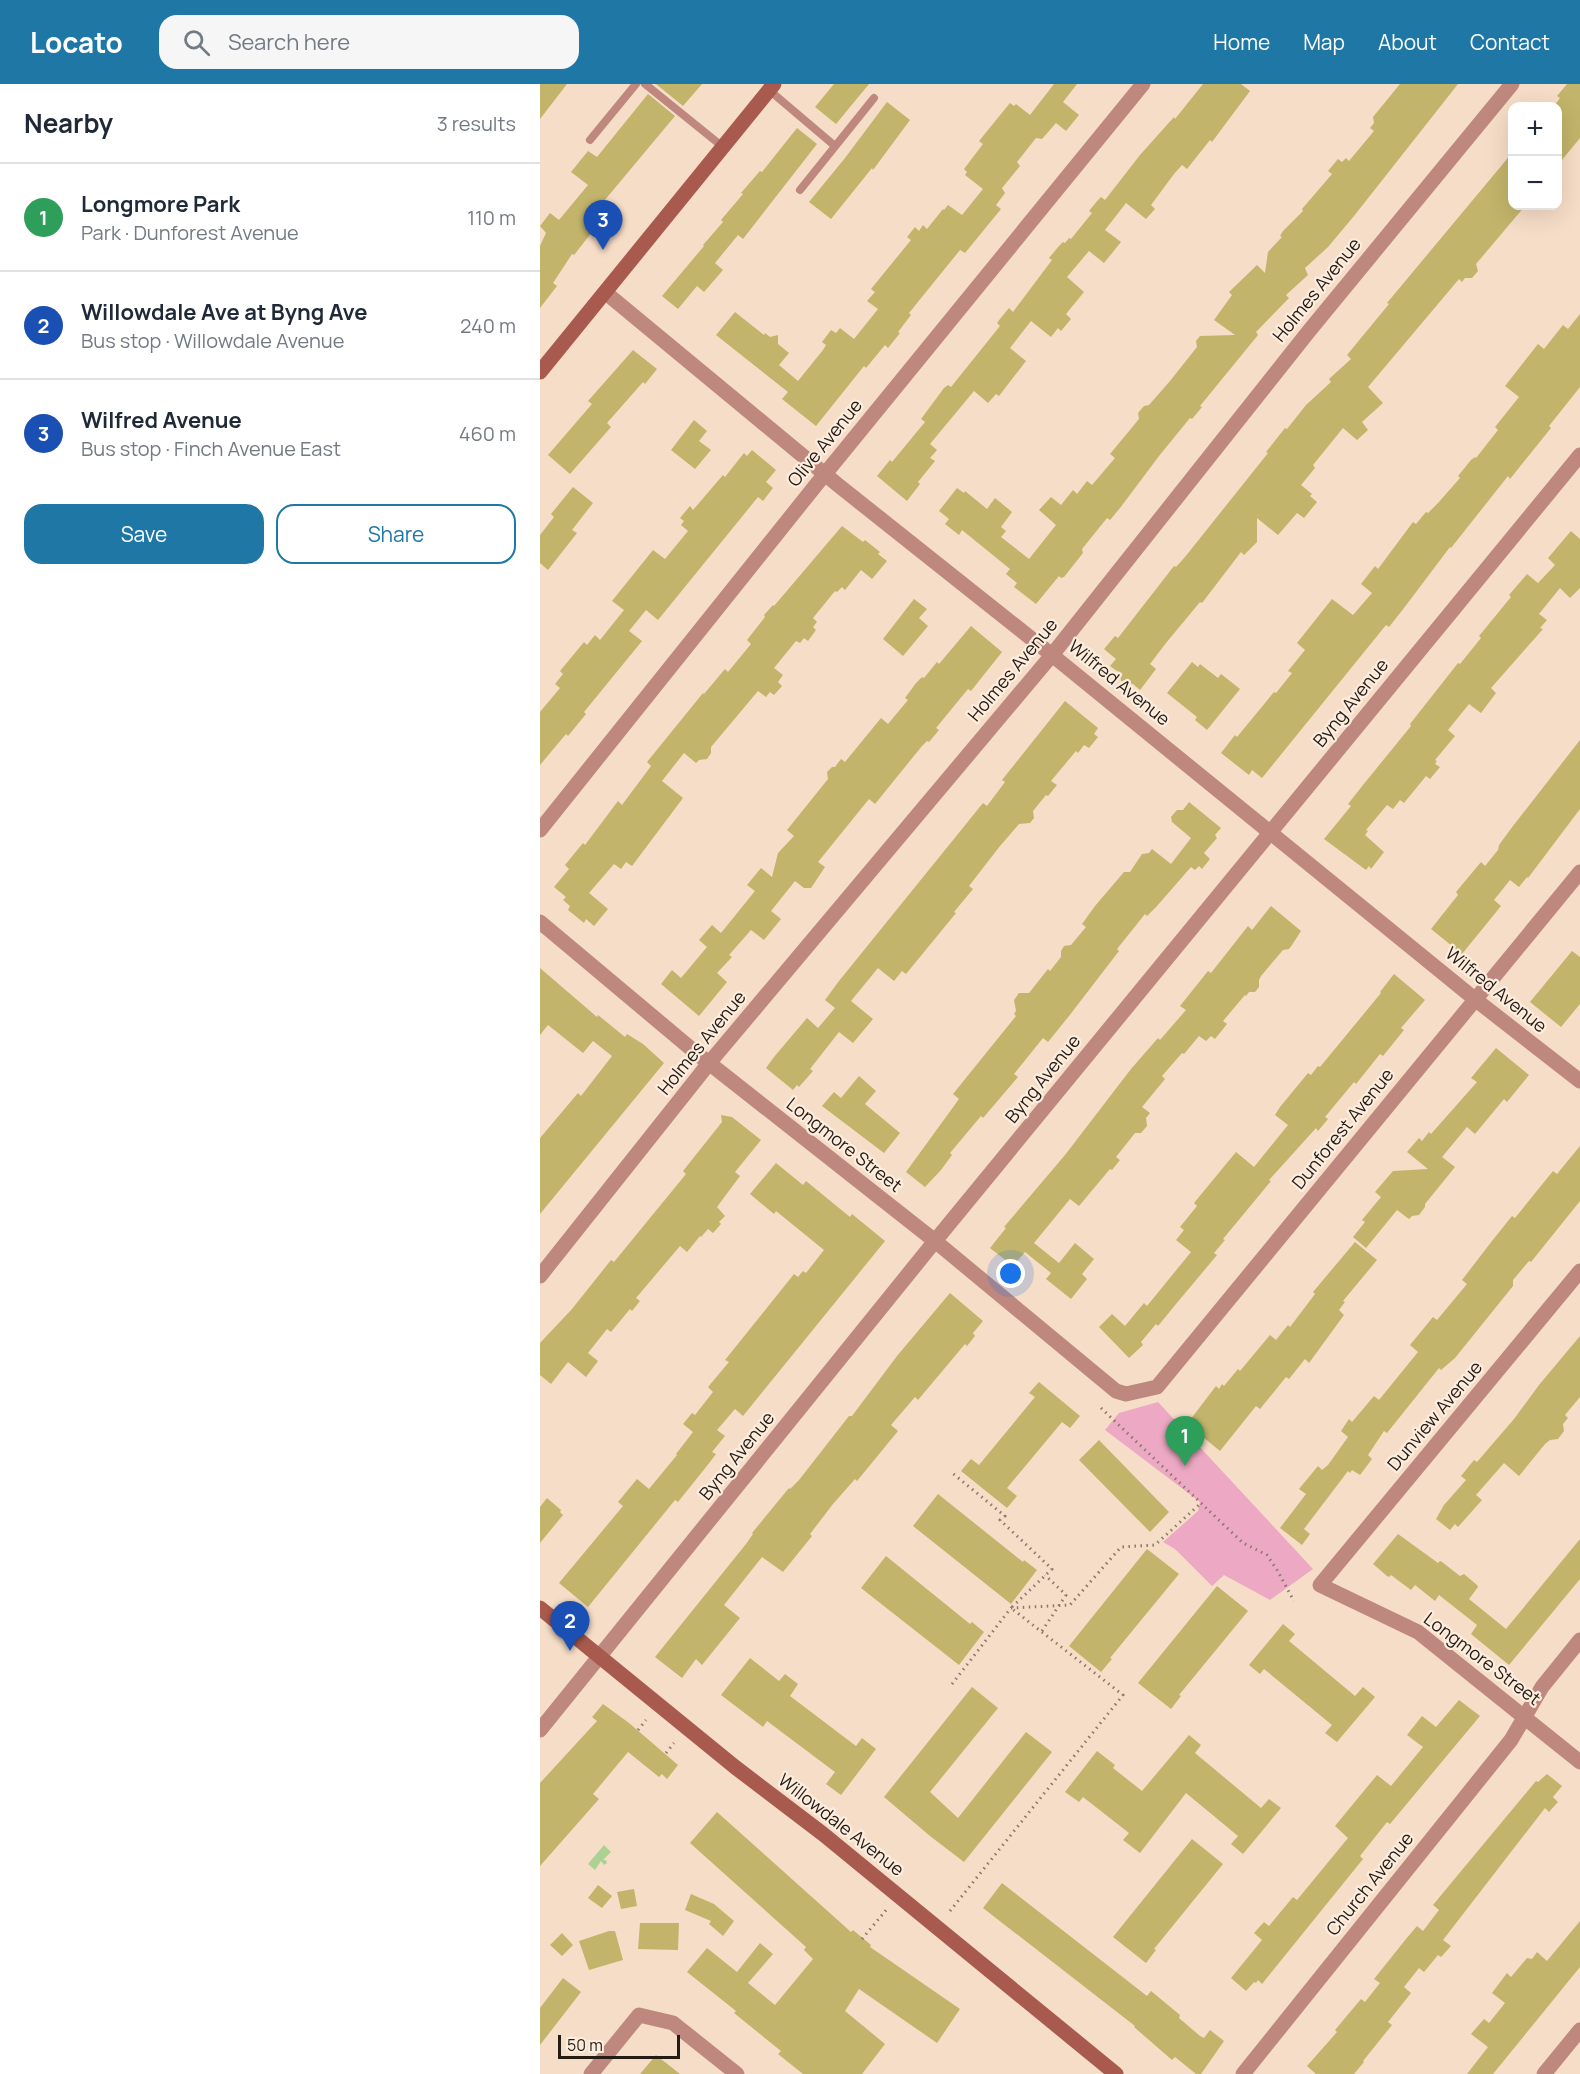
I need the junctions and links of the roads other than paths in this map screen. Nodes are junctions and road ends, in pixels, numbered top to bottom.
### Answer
1 (636, 84) edge
2 (645, 84) edge
3 (1143, 84) edge
4 (1512, 84) edge
5 (771, 87) edge
6 (874, 98) dead end
7 (590, 140) dead end
8 (836, 146) junction
9 (723, 147) junction
10 (800, 190) dead end
11 (606, 292) junction
12 (540, 372) edge
13 (1580, 455) edge
14 (825, 474) junction
15 (1052, 655) junction
16 (540, 830) edge
17 (1270, 831) junction
18 (1580, 872) edge
19 (540, 921) edge
20 (1476, 1000) junction
21 (710, 1062) junction
22 (1580, 1081) edge
23 (935, 1241) junction
24 (1580, 1271) edge
25 (540, 1276) edge
26 (1126, 1394) joint
27 (1320, 1585) joint
28 (540, 1608) edge
29 (1580, 1640) edge
30 (600, 1657) junction
31 (1525, 1716) junction
32 (540, 1730) edge
33 (1580, 1761) edge
34 (1580, 2030) edge
35 (591, 2074) edge
36 (737, 2074) edge
37 (1116, 2074) edge
38 (1243, 2074) edge
39 (1545, 2074) edge

1 - 7 lane
2 - 9 lane
3 - 14 street, Olive Avenue
4 - 15 street, Holmes Avenue
5 - 8 lane
5 - 9 street
6 - 8 lane
8 - 10 lane
9 - 11 street
11 - 12 street
11 - 14 street, Wilfred Avenue
13 - 17 street, Byng Avenue
14 - 15 street, Wilfred Avenue
14 - 16 street, Olive Avenue
15 - 17 street, Wilfred Avenue
15 - 21 street, Holmes Avenue
17 - 20 street, Wilfred Avenue
17 - 23 street, Byng Avenue
18 - 20 street, Dunforest Avenue
19 - 21 street, Longmore Street
20 - 22 street, Wilfred Avenue
20 - 26 street, Dunforest Avenue
21 - 23 street, Longmore Street
21 - 25 street, Holmes Avenue
23 - 26 street, Longmore Street
23 - 30 street, Byng Avenue
24 - 27 street, Dunview Avenue
27 - 31 street, Longmore Street
28 - 30 street, Willowdale Avenue
29 - 31 street, Church Avenue
30 - 32 street, Byng Avenue
30 - 37 street, Willowdale Avenue
31 - 33 street, Longmore Street
31 - 38 street, Church Avenue
34 - 39 street
35 - 36 street

